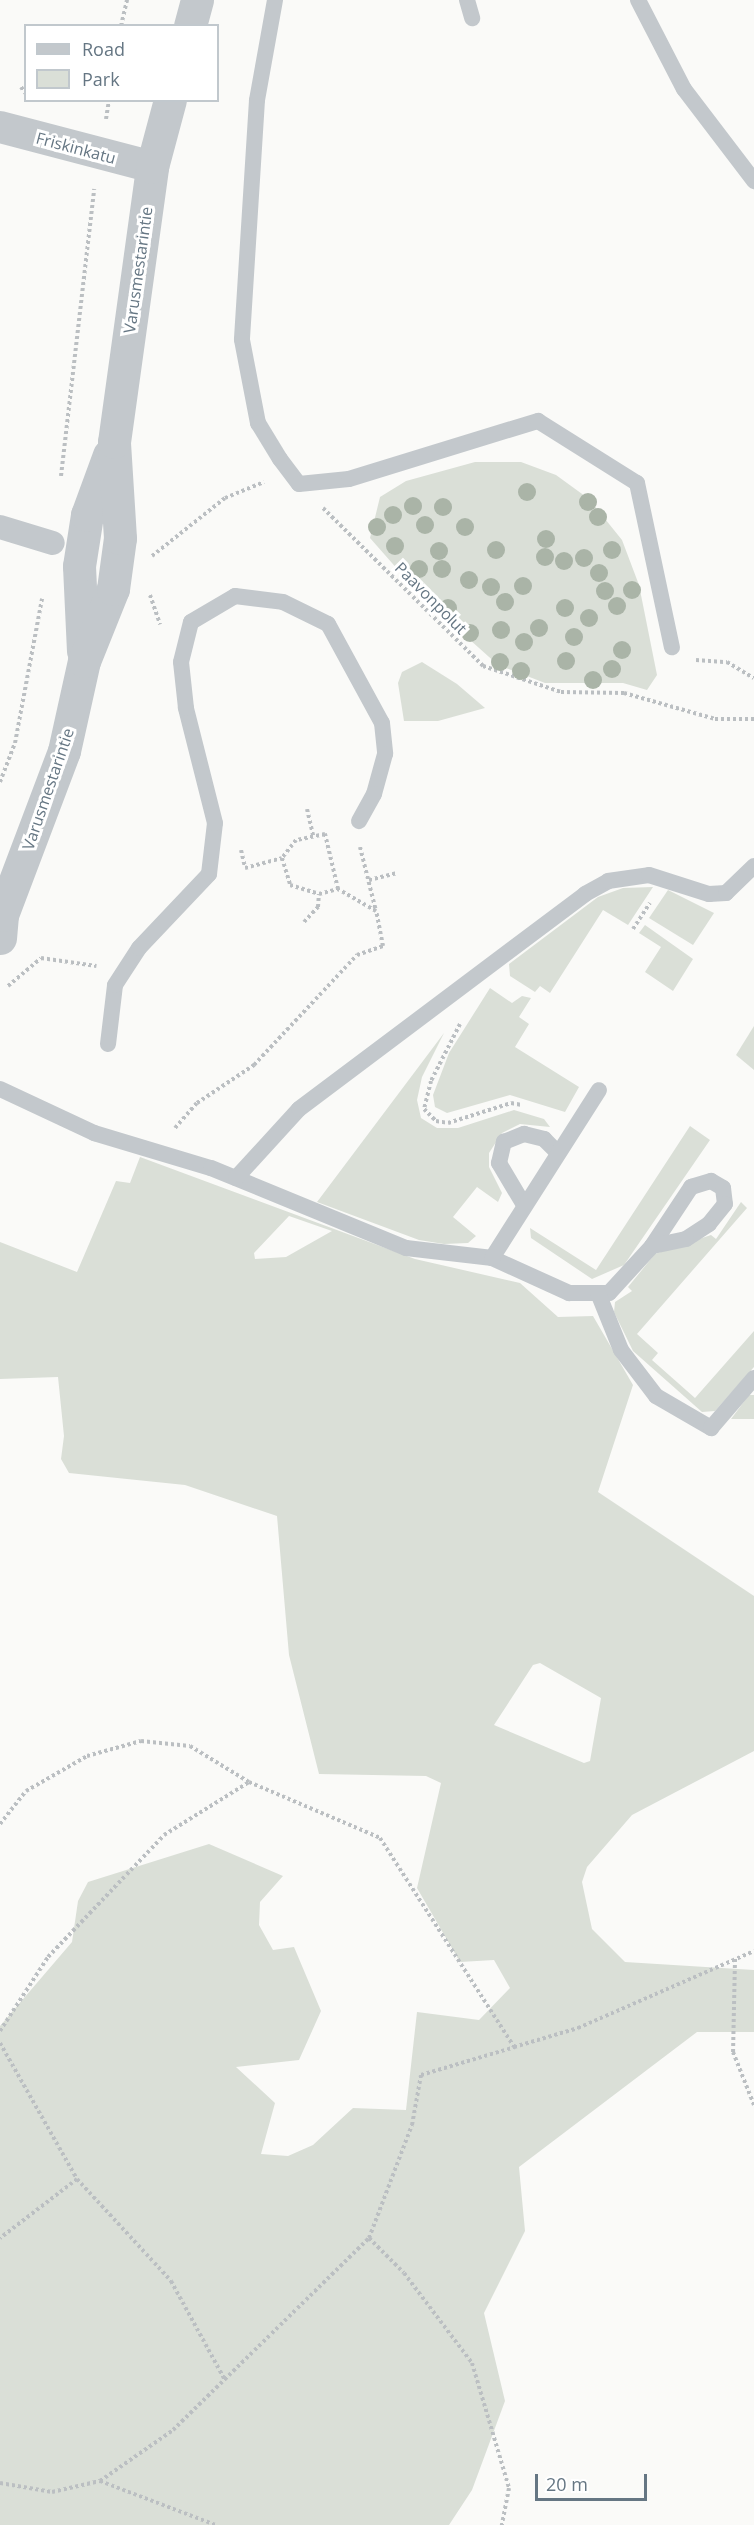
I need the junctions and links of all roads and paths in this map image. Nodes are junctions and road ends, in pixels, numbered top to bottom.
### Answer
1 (127, 0) edge
2 (197, 0) edge
3 (275, 0) edge
4 (467, 0) edge
5 (638, 0) edge
6 (472, 18) dead end
7 (121, 24) edge
8 (191, 24) edge
9 (21, 87) dead end
10 (24, 91) edge
11 (109, 102) edge
12 (169, 102) edge
13 (0, 127) edge
14 (100, 155) junction
15 (152, 167) junction
16 (754, 181) edge
17 (60, 484) dead end
18 (299, 484) junction
19 (0, 527) edge
20 (53, 543) joint
21 (146, 556) dead end
22 (145, 583) dead end
23 (186, 643) junction
24 (672, 647) joint
25 (754, 678) edge
26 (754, 719) edge
27 (0, 782) edge
28 (307, 809) dead end
29 (215, 823) junction
30 (359, 829) joint
31 (313, 836) junction
32 (282, 858) junction
33 (754, 866) edge
34 (397, 873) dead end
35 (369, 880) junction
36 (338, 889) junction
37 (319, 894) junction
38 (376, 911) junction
39 (1, 921) edge
40 (304, 922) dead end
41 (122, 975) junction
42 (463, 985) junction
43 (8, 986) dead end
44 (108, 1044) dead end
45 (0, 1089) edge
46 (599, 1090) dead end
47 (574, 1128) junction
48 (155, 1152) junction
49 (558, 1153) junction
50 (236, 1178) junction
51 (524, 1205) junction
52 (652, 1246) junction
53 (492, 1258) junction
54 (598, 1293) junction
55 (754, 1378) edge
56 (249, 1782) junction
57 (0, 1824) edge
58 (754, 1951) edge
59 (735, 1959) junction
60 (0, 2031) edge
61 (0, 2043) edge
62 (521, 2045) junction
63 (754, 2105) edge
64 (77, 2179) junction
65 (0, 2238) edge
66 (369, 2238) junction
67 (225, 2380) junction
68 (100, 2481) junction
69 (0, 2483) edge
70 (216, 2525) edge
71 (502, 2525) edge

1 - 7 path
2 - 8 street
3 - 18 lane
4 - 6 lane
5 - 16 lane
9 - 10 path
11 - 14 path
12 - 15 street, Varusmestarintie
13 - 14 street, Friskinkatu
14 - 15 street, Friskinkatu
14 - 17 path
15 - 39 street, Varusmestarintie
18 - 21 path
18 - 24 lane
18 - 26 path, Paavonpolut
19 - 20 street
20 - 27 path
22 - 23 path
23 - 29 lane
23 - 30 lane
24 - 25 path
28 - 31 path
29 - 32 path
29 - 41 lane
30 - 35 path
31 - 32 path
31 - 36 path
32 - 37 path
33 - 42 lane
34 - 35 path
35 - 38 path
36 - 37 path
36 - 38 path
37 - 40 path
38 - 48 path
41 - 43 path
41 - 44 lane
42 - 47 path
42 - 50 lane
45 - 48 lane
46 - 47 lane
47 - 49 lane
48 - 50 lane
49 - 51 lane
49 - 51 lane
50 - 53 lane
51 - 53 lane
52 - 52 lane
52 - 54 lane
53 - 54 lane
54 - 55 lane
56 - 57 path
56 - 60 path
56 - 62 path
58 - 59 path
59 - 62 path
59 - 63 path
61 - 64 path
62 - 66 path
64 - 65 path
64 - 67 path
66 - 67 path
66 - 71 path
67 - 68 path
68 - 69 path
68 - 70 path

